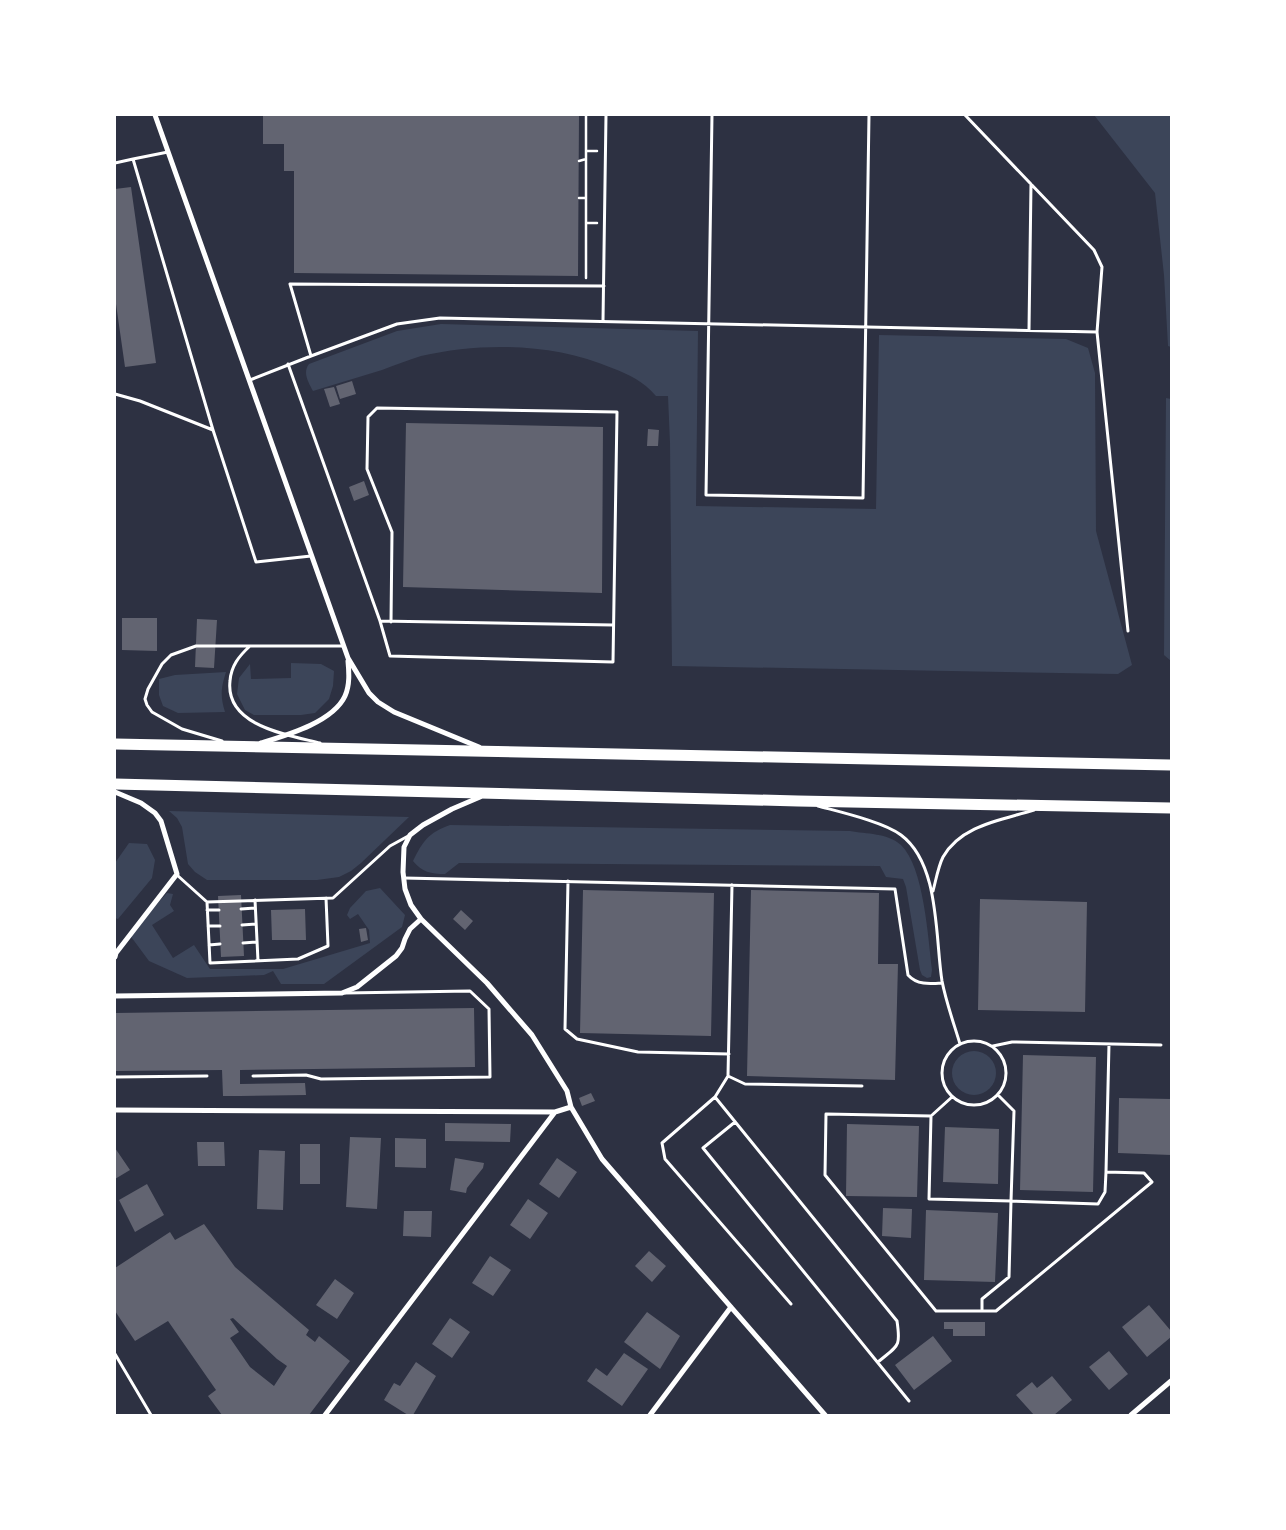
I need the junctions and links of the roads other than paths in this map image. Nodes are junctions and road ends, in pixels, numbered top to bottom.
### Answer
1 (155, 115) edge
2 (606, 115) edge
3 (712, 115) edge
4 (869, 115) edge
5 (965, 115) edge
6 (168, 152) junction
7 (133, 159) junction
8 (115, 163) edge
9 (1031, 184) junction
10 (604, 286) junction
11 (603, 321) junction
12 (708, 323) junction
13 (866, 327) junction
14 (1029, 330) junction
15 (1097, 332) junction
16 (311, 356) junction
17 (288, 364) junction
18 (249, 380) junction
19 (115, 394) edge
20 (213, 430) junction
21 (311, 556) junction
22 (380, 622) junction
23 (391, 622) junction
24 (613, 625) junction
25 (1128, 631) dead end
26 (251, 645) junction
27 (343, 646) junction
28 (348, 658) junction
29 (287, 735) junction
30 (115, 744) edge
31 (240, 746) junction
32 (252, 747) junction
33 (340, 748) junction
34 (488, 751) junction
35 (1171, 765) edge
36 (115, 784) edge
37 (115, 792) edge
38 (490, 793) junction
39 (798, 801) junction
40 (1050, 806) junction
41 (1171, 808) edge
42 (410, 835) junction
43 (176, 874) junction
44 (403, 878) junction
45 (568, 882) junction
46 (732, 885) junction
47 (932, 892) junction
48 (326, 898) junction
49 (255, 900) junction
50 (207, 902) junction
51 (255, 908) junction
52 (241, 909) dead end
53 (208, 910) junction
54 (219, 910) dead end
55 (420, 919) junction
56 (242, 924) dead end
57 (256, 924) junction
58 (208, 926) junction
59 (220, 926) dead end
60 (257, 942) junction
61 (243, 943) dead end
62 (220, 944) dead end
63 (209, 945) junction
64 (115, 957) edge
65 (258, 961) junction
66 (942, 983) junction
67 (342, 993) junction
68 (115, 996) edge
69 (960, 1044) junction
70 (1109, 1044) junction
71 (1161, 1045) dead end
72 (993, 1046) junction
73 (729, 1054) junction
74 (207, 1076) dead end
75 (253, 1076) dead end
76 (728, 1076) junction
77 (115, 1077) edge
78 (862, 1086) dead end
79 (998, 1095) junction
80 (714, 1097) junction
81 (952, 1097) junction
82 (571, 1107) junction
83 (115, 1110) edge
84 (555, 1112) junction
85 (931, 1116) junction
86 (735, 1122) junction
87 (1106, 1172) junction
88 (1011, 1201) junction
89 (791, 1304) dead end
90 (731, 1307) junction
91 (982, 1311) junction
92 (115, 1354) edge
93 (878, 1362) junction
94 (1171, 1381) edge
95 (909, 1401) dead end
96 (150, 1415) edge
97 (325, 1415) edge
98 (650, 1415) edge
99 (826, 1415) edge
100 (1131, 1415) edge

1 - 6 street
2 - 10 lane
3 - 12 lane
4 - 13 lane
5 - 9 lane
6 - 7 lane
6 - 18 street
7 - 8 lane
7 - 20 lane
9 - 14 lane
9 - 15 lane
10 - 11 lane
10 - 16 lane
11 - 12 lane
11 - 16 lane
12 - 13 lane
12 - 13 lane
13 - 14 lane
14 - 15 lane
15 - 25 lane
16 - 17 lane
17 - 18 lane
17 - 22 lane
18 - 21 street
19 - 20 lane
20 - 21 lane
21 - 27 street
22 - 23 lane
22 - 24 lane
23 - 24 lane
23 - 24 lane
26 - 27 lane
26 - 29 lane
26 - 31 lane
27 - 28 street
28 - 29 street
28 - 34 street
29 - 32 street
29 - 33 lane
30 - 31 highway
31 - 32 highway
32 - 33 highway
33 - 34 highway
34 - 35 highway
36 - 38 highway
37 - 43 street
38 - 39 highway
38 - 42 street
39 - 40 highway
39 - 47 lane
40 - 41 highway
40 - 47 lane
42 - 44 street
42 - 48 lane
43 - 50 lane
43 - 64 street
44 - 45 lane
44 - 55 street
45 - 46 lane
45 - 73 lane
46 - 66 lane
46 - 73 lane
47 - 66 lane
48 - 49 lane
48 - 65 lane
49 - 50 lane
49 - 51 lane
50 - 53 lane
51 - 52 lane
51 - 57 lane
53 - 54 lane
53 - 58 lane
55 - 67 street
55 - 82 street
56 - 57 lane
57 - 60 lane
58 - 59 lane
58 - 63 lane
60 - 61 lane
60 - 65 lane
62 - 63 lane
63 - 65 lane
66 - 69 lane
67 - 68 street
67 - 75 lane
69 - 72 lane
69 - 81 lane
70 - 71 lane
70 - 72 lane
70 - 87 lane
72 - 79 lane
73 - 76 lane
74 - 77 lane
76 - 78 lane
76 - 80 lane
79 - 81 lane
79 - 88 lane
80 - 86 lane
80 - 89 lane
81 - 85 lane
82 - 84 street
82 - 90 street
83 - 84 street
84 - 97 street
85 - 88 lane
85 - 91 lane
86 - 93 lane
86 - 93 lane
87 - 88 lane
87 - 91 lane
88 - 91 lane
90 - 98 street
90 - 99 street
92 - 96 lane
93 - 95 lane
94 - 100 street

